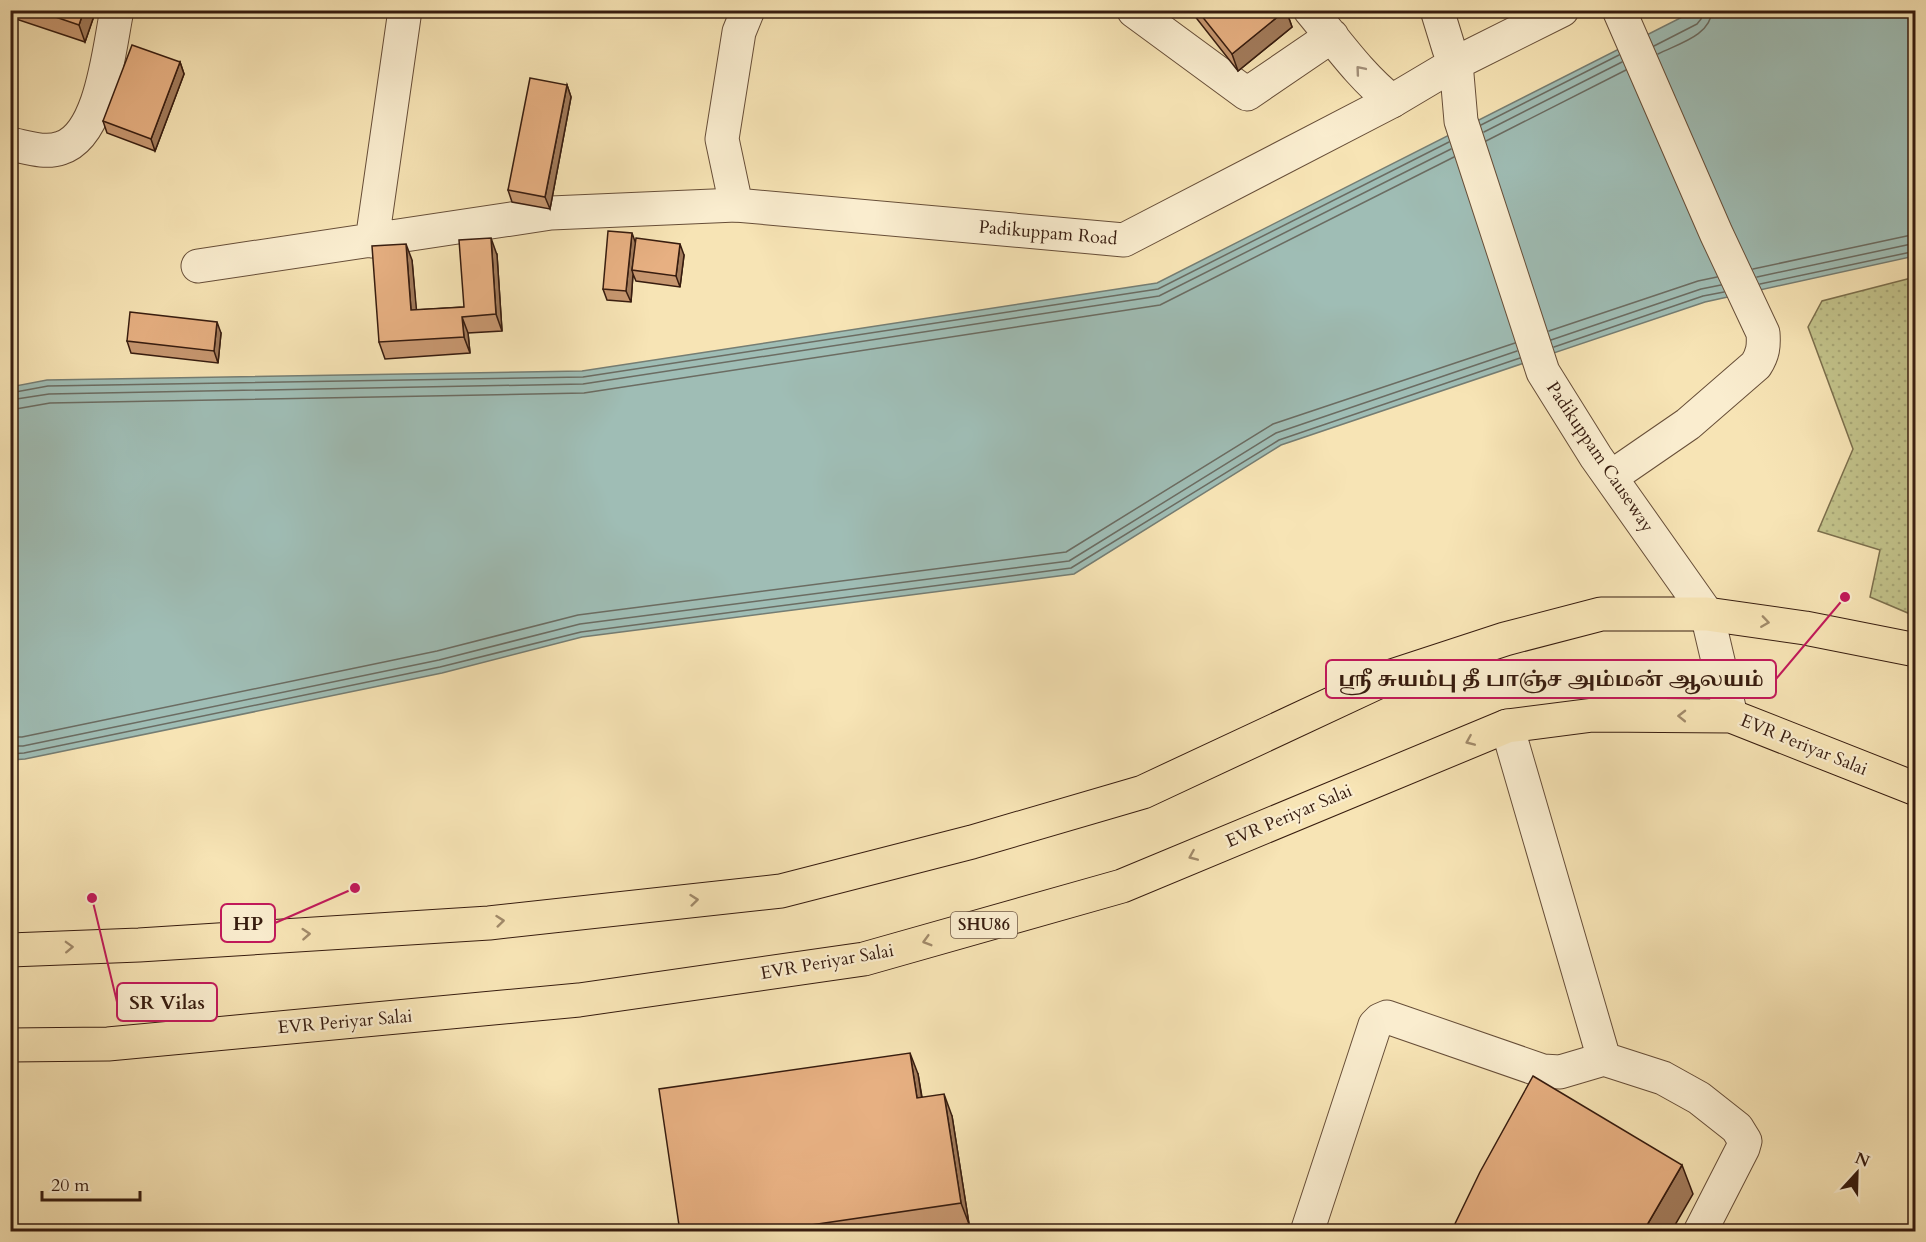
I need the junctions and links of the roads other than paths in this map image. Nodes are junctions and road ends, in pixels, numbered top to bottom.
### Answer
1 (117, 10) edge
2 (405, 10) edge
3 (748, 10) edge
4 (1310, 10) edge
5 (1437, 10) edge
6 (1562, 10) edge
7 (1133, 11) edge
8 (1623, 20) edge
9 (1332, 36) junction
10 (1456, 63) junction
11 (1392, 101) junction
12 (10, 144) edge
13 (736, 205) junction
14 (372, 241) junction
15 (198, 266) dead end
16 (1611, 477) junction
17 (1707, 614) junction
18 (1916, 651) edge
19 (1731, 716) junction
20 (1507, 726) junction
21 (1916, 789) edge
22 (10, 950) edge
23 (10, 1046) edge
24 (1604, 1059) junction
25 (1307, 1232) edge
26 (1700, 1232) edge

1 - 12 street
2 - 14 street
3 - 13 street
4 - 9 street
5 - 10 street
6 - 10 street, Padikuppam Road
7 - 9 street
8 - 16 street
11 -> 9 street
10 - 11 street, Padikuppam Road
10 - 16 street, Padikuppam Causeway
11 - 13 street, Padikuppam Road
13 - 14 street, Padikuppam Road
14 - 15 street, Padikuppam Road
16 - 17 street, Padikuppam Causeway
17 -> 18 main road
17 - 19 street, Padikuppam Causeway
22 -> 17 main road
19 -> 20 main road, EVR Periyar Salai / SHU86
19 - 21 main road, EVR Periyar Salai / SHU86
20 -> 23 main road, EVR Periyar Salai / SHU86
20 - 24 street
24 - 25 street
24 - 26 street

